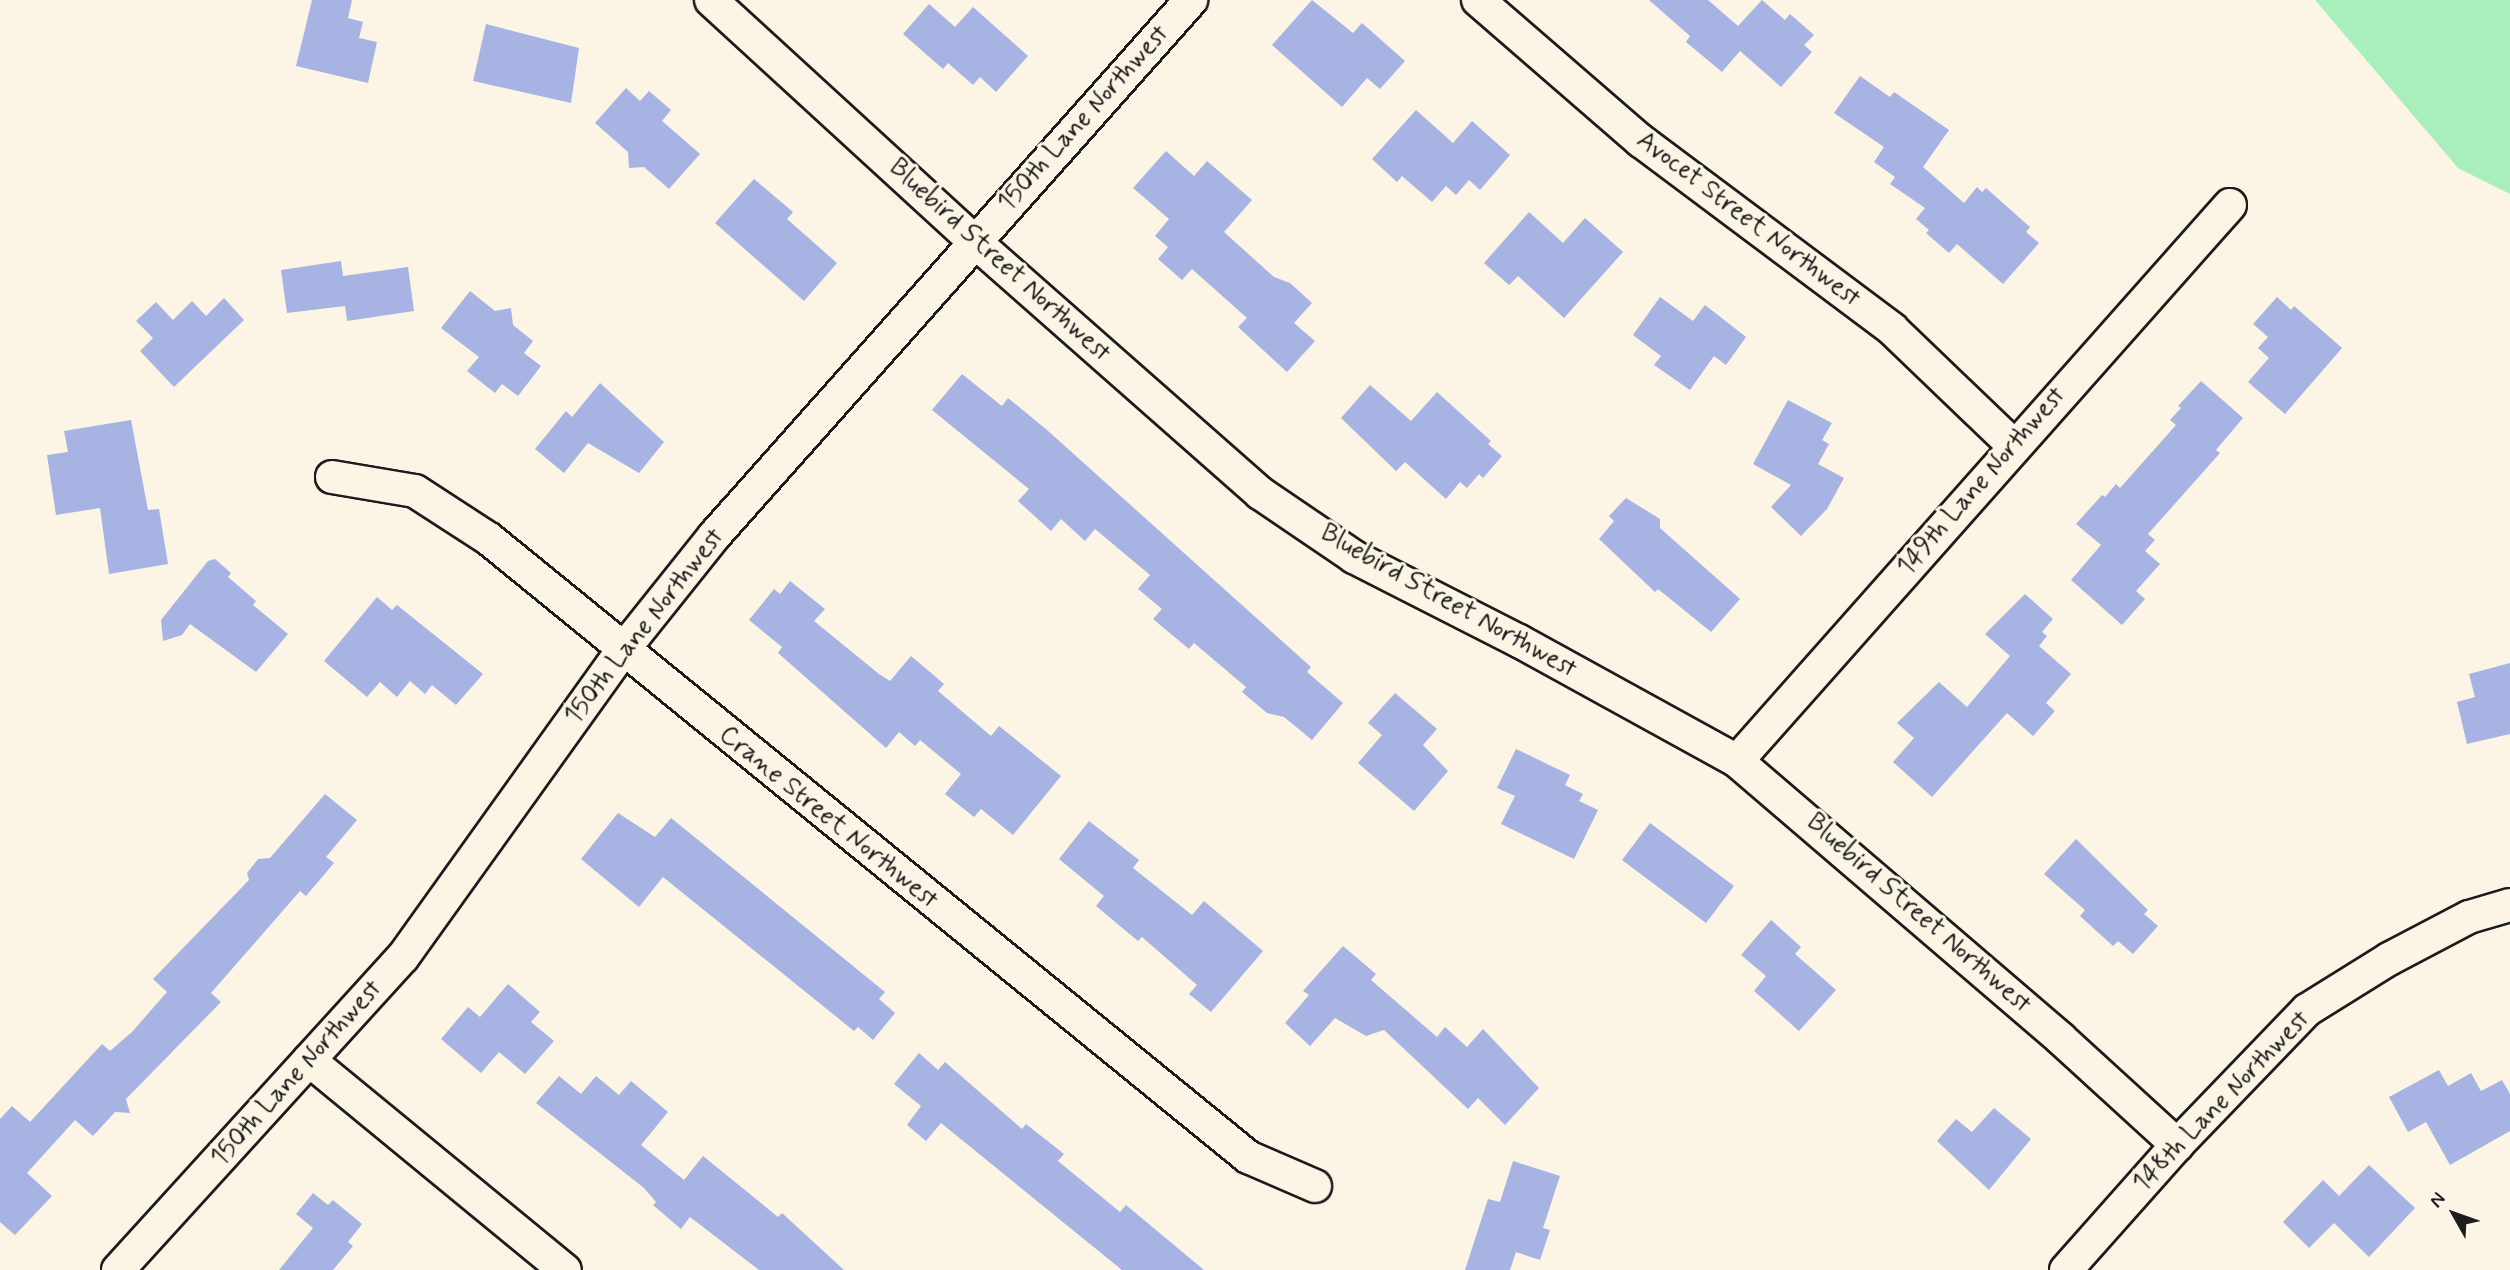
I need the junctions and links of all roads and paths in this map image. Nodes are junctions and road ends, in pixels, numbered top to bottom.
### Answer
1 (711, 0) edge
2 (1192, 0) edge
3 (1478, 0) edge
4 (2230, 205) dead end
5 (973, 240) junction
6 (2013, 445) junction
7 (332, 477) dead end
8 (623, 650) junction
9 (1737, 761) junction
10 (2510, 905) edge
11 (309, 1060) junction
12 (2177, 1145) junction
13 (1315, 1186) dead end
14 (118, 1270) edge
15 (565, 1270) edge
16 (2066, 1270) edge

1 - 5 street, Bluebird Street Northwest
2 - 5 street, 150th Lane Northwest
3 - 6 street, Avocet Street Northwest
4 - 6 street, 149th Lane Northwest
5 - 8 street, 150th Lane Northwest
5 - 9 street, Bluebird Street Northwest
6 - 9 street, 149th Lane Northwest
7 - 8 street, Crane Street Northwest
8 - 11 street, 150th Lane Northwest
8 - 13 street, Crane Street Northwest
9 - 12 street, Bluebird Street Northwest
10 - 12 street, 148th Lane Northwest
11 - 14 street, 150th Lane Northwest
11 - 15 street
12 - 16 street, 148th Lane Northwest

